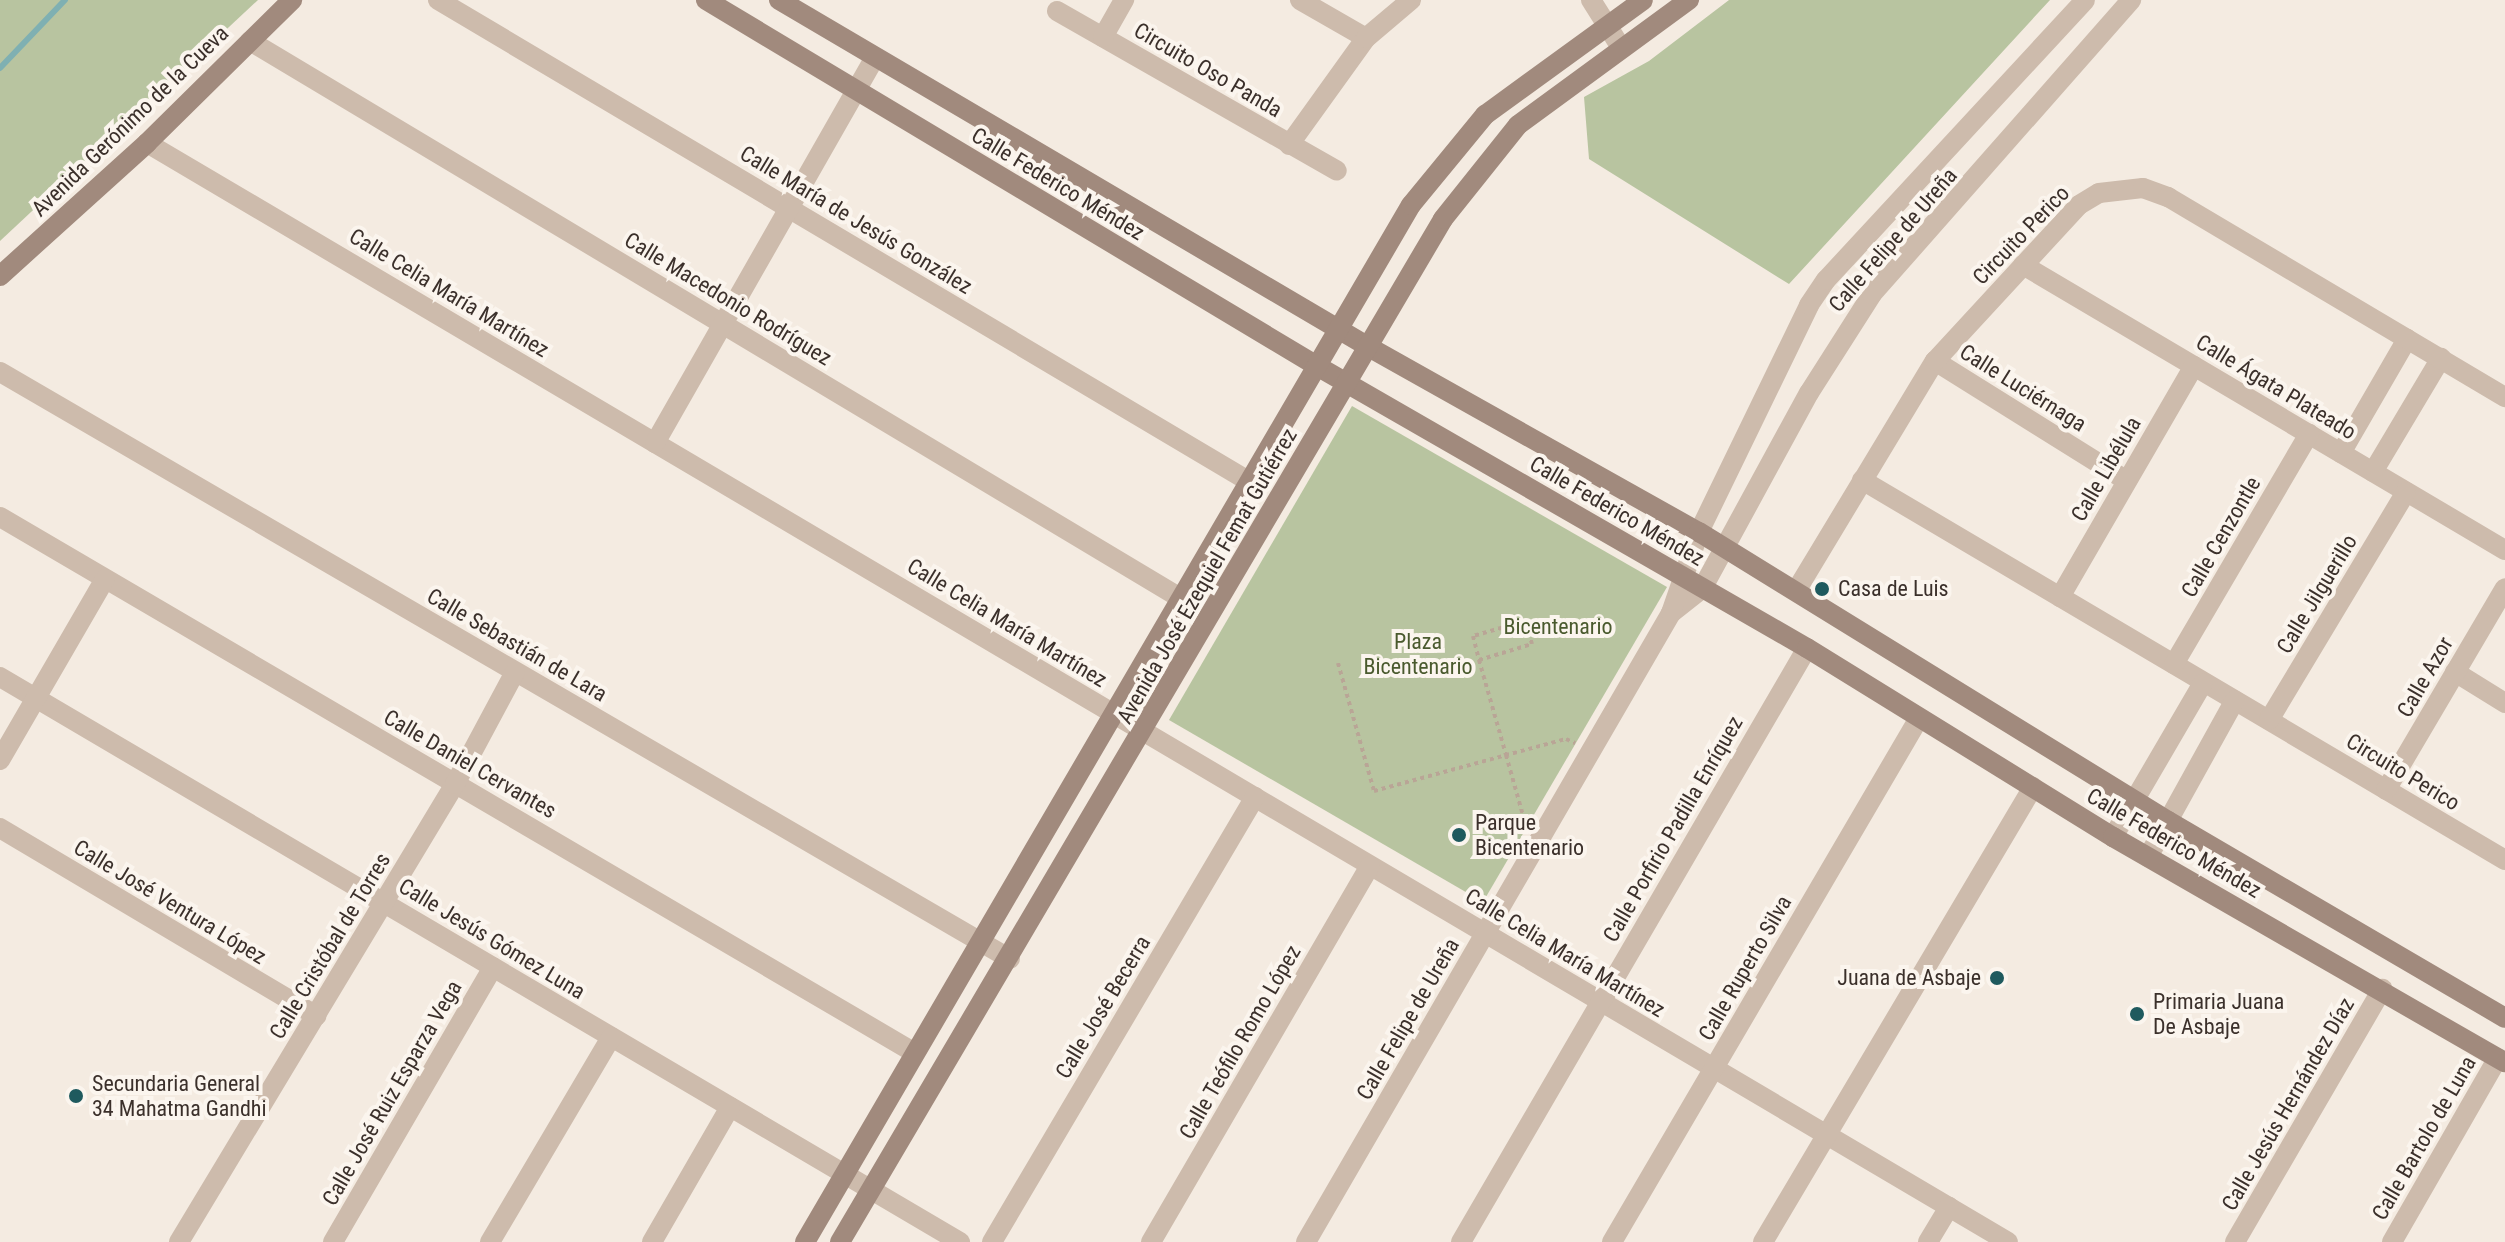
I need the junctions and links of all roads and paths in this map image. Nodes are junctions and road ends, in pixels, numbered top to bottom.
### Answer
1 (292, 0) edge
2 (438, 0) edge
3 (706, 0) edge
4 (779, 0) edge
5 (1124, 0) edge
6 (1300, 0) edge
7 (1411, 0) edge
8 (1591, 0) edge
9 (1643, 0) edge
10 (1689, 0) edge
11 (2085, 0) edge
12 (2131, 0) edge
13 (1057, 11) dead end
14 (1606, 26) junction
15 (1103, 37) junction
16 (1366, 38) junction
17 (250, 41) junction
18 (1620, 46) junction
19 (874, 59) junction
20 (856, 91) junction
21 (147, 143) junction
22 (1289, 145) junction
23 (1337, 171) dead end
24 (789, 208) junction
25 (2023, 265) junction
26 (0, 276) edge
27 (723, 324) junction
28 (1338, 328) junction
29 (2407, 339) junction
30 (1367, 346) junction
31 (2441, 358) junction
32 (1935, 361) junction
33 (1317, 366) junction
34 (2194, 366) junction
35 (0, 372) edge
36 (1347, 383) junction
37 (2505, 397) edge
38 (2309, 434) junction
39 (655, 443) junction
40 (2341, 453) junction
41 (2373, 472) junction
42 (1862, 480) junction
43 (2127, 481) junction
44 (1250, 482) junction
45 (2406, 492) junction
46 (0, 517) edge
47 (1699, 532) junction
48 (1723, 547) junction
49 (2505, 550) edge
50 (1680, 574) junction
51 (105, 579) junction
52 (2505, 588) edge
53 (1702, 589) junction
54 (1796, 591) junction
55 (2060, 597) junction
56 (1182, 599) junction
57 (1671, 613) junction
58 (1807, 648) junction
59 (1479, 660) junction
60 (1338, 663) dead end
61 (2174, 664) junction
62 (515, 672) junction
63 (2455, 672) junction
64 (0, 677) edge
65 (2203, 683) junction
66 (36, 698) junction
67 (2235, 700) junction
68 (2505, 703) edge
69 (1116, 715) junction
70 (1919, 718) junction
71 (2269, 720) junction
72 (1144, 732) junction
73 (1592, 751) junction
74 (1506, 755) junction
75 (0, 760) edge
76 (455, 784) junction
77 (2033, 787) junction
78 (2386, 790) junction
79 (1255, 797) junction
80 (2135, 799) junction
81 (2168, 821) junction
82 (0, 828) edge
83 (1545, 831) junction
84 (2113, 837) junction
85 (2148, 857) junction
86 (2505, 860) edge
87 (1370, 866) junction
88 (385, 903) junction
89 (1486, 934) junction
90 (981, 943) junction
91 (1010, 959) junction
92 (493, 967) junction
93 (2382, 989) junction
94 (1601, 1001) junction
95 (316, 1016) junction
96 (2505, 1018) edge
97 (611, 1037) junction
98 (915, 1053) junction
99 (2502, 1060) edge
100 (1713, 1068) junction
101 (730, 1107) junction
102 (1824, 1134) junction
103 (845, 1175) junction
104 (872, 1190) junction
105 (1949, 1207) junction
106 (179, 1242) edge
107 (333, 1242) edge
108 (490, 1242) edge
109 (652, 1242) edge
110 (805, 1242) edge
111 (840, 1242) edge
112 (960, 1242) edge
113 (992, 1242) edge
114 (1151, 1242) edge
115 (1306, 1242) edge
116 (1461, 1242) edge
117 (1612, 1242) edge
118 (1763, 1242) edge
119 (1928, 1242) edge
120 (2008, 1242) edge
121 (2235, 1242) edge
122 (2392, 1242) edge

1 - 17 street, Avenida Gerónimo de la Cueva
2 - 24 street, Calle María de Jesús González
3 - 20 street, Calle Federico Méndez
4 - 19 street, Calle Federico Méndez
5 - 15 street, Circuito Oso Panda
6 - 16 street
7 - 16 street, Circuito Oso Panda
8 - 14 street
9 - 14 street, Avenida José Ezequiel Femat Gutiérrez
10 - 18 street, Avenida José Ezequiel Femat Gutiérrez
11 - 47 street, Calle Felipe de Ureña
12 - 48 street, Calle Felipe de Ureña
13 - 15 street, Circuito Oso Panda
14 - 18 street
14 - 28 street, Avenida José Ezequiel Femat Gutiérrez
15 - 22 street, Circuito Oso Panda
16 - 22 street, Circuito Oso Panda
17 - 21 street, Avenida Gerónimo de la Cueva
17 - 27 street, Calle Macedonio Rodríguez
18 - 30 street, Avenida José Ezequiel Femat Gutiérrez
19 - 20 street
19 - 28 street, Calle Federico Méndez
20 - 24 street
20 - 33 street, Calle Federico Méndez
21 - 26 street, Avenida Gerónimo de la Cueva
21 - 39 street, Calle Celia María Martínez
22 - 23 street, Circuito Oso Panda
24 - 27 street
24 - 44 street, Calle María de Jesús González
25 - 29 street, Circuito Perico
25 - 32 street, Circuito Perico
25 - 34 street, Calle Ágata Plateado
27 - 39 street
27 - 56 street, Calle Macedonio Rodríguez
28 - 30 street, Calle Federico Méndez
28 - 33 street, Avenida José Ezequiel Femat Gutiérrez
29 - 31 street, Circuito Perico
29 - 40 street
30 - 36 street, Avenida José Ezequiel Femat Gutiérrez
30 - 47 street, Calle Federico Méndez
31 - 37 street, Circuito Perico
31 - 41 street
32 - 42 street, Circuito Perico
32 - 43 street, Calle Luciérnaga
33 - 36 street, Calle Federico Méndez
33 - 44 street, Avenida José Ezequiel Femat Gutiérrez
34 - 38 street, Calle Ágata Plateado
34 - 43 street, Calle Libélula
35 - 62 street, Calle Sebastián de Lara
36 - 50 street, Calle Federico Méndez
36 - 72 street, Avenida José Ezequiel Femat Gutiérrez
38 - 40 street, Calle Ágata Plateado
38 - 61 street, Calle Cenzontle
39 - 69 street, Calle Celia María Martínez
40 - 41 street, Calle Ágata Plateado
41 - 45 street, Calle Ágata Plateado
42 - 54 street, Circuito Perico
42 - 55 street, Circuito Perico
43 - 55 street, Calle Libélula
44 - 56 street, Avenida José Ezequiel Femat Gutiérrez
45 - 49 street, Calle Ágata Plateado
45 - 71 street, Calle Jilguerillo
46 - 51 street, Calle Daniel Cervantes
47 - 48 street, Calle Federico Méndez
47 - 50 street, Calle Felipe de Ureña
48 - 53 street, Calle Felipe de Ureña
48 - 54 street, Calle Federico Méndez
50 - 53 street, Calle Federico Méndez
50 - 57 street, Calle Felipe de Ureña
51 - 66 street
51 - 76 street, Calle Daniel Cervantes
52 - 63 street, Calle Azor
53 - 57 street, Calle Felipe de Ureña
53 - 58 street, Calle Federico Méndez
54 - 80 street, Calle Federico Méndez
55 - 61 street, Circuito Perico
56 - 69 street, Avenida José Ezequiel Femat Gutiérrez
57 - 73 street, Calle Felipe de Ureña
58 - 70 street, Calle Federico Méndez
58 - 94 street, Calle Porfirio Padilla Enríquez
59 - 59 path
59 - 74 path
60 - 74 path
61 - 65 street, Circuito Perico
62 - 76 street, Calle Cristóbal de Torres
62 - 90 street, Calle Sebastián de Lara
63 - 68 street
63 - 78 street, Calle Azor
64 - 66 street, Calle Jesús Gómez Luna
65 - 67 street, Circuito Perico
65 - 80 street
66 - 75 street
66 - 88 street, Calle Jesús Gómez Luna
67 - 71 street, Circuito Perico
67 - 81 street
69 - 72 street, Calle Celia María Martínez
69 - 90 street, Avenida José Ezequiel Femat Gutiérrez
70 - 77 street, Calle Federico Méndez
70 - 100 street, Calle Ruperto Silva
71 - 78 street, Circuito Perico
72 - 79 street, Calle Celia María Martínez
72 - 91 street, Avenida José Ezequiel Femat Gutiérrez
73 - 74 path
73 - 83 street, Calle Felipe de Ureña
74 - 83 path
76 - 88 street, Calle Cristóbal de Torres
76 - 98 street, Calle Daniel Cervantes
77 - 84 street, Calle Federico Méndez
77 - 102 street
78 - 86 street, Circuito Perico
79 - 87 street, Calle Celia María Martínez
79 - 113 street, Calle José Becerra
80 - 81 street, Calle Federico Méndez
80 - 84 street
81 - 85 street
81 - 96 street, Calle Federico Méndez
82 - 95 street, Calle José Ventura López
83 - 89 street, Calle Felipe de Ureña
84 - 85 street, Calle Federico Méndez
85 - 93 street, Calle Federico Méndez
87 - 89 street, Calle Celia María Martínez
87 - 114 street, Calle Teófilo Romo López
88 - 92 street, Calle Jesús Gómez Luna
88 - 95 street, Calle Cristóbal de Torres
89 - 94 street, Calle Celia María Martínez
89 - 115 street, Calle Felipe de Ureña
90 - 91 street, Calle Sebastián de Lara
90 - 98 street, Avenida José Ezequiel Femat Gutiérrez
91 - 104 street, Avenida José Ezequiel Femat Gutiérrez
92 - 97 street, Calle Jesús Gómez Luna
92 - 107 street, Calle José Ruiz Esparza Vega
93 - 99 street, Calle Federico Méndez
93 - 121 street, Calle Jesús Hernández Díaz
94 - 100 street, Calle Celia María Martínez
94 - 116 street, Calle Porfirio Padilla Enríquez
95 - 106 street, Calle Cristóbal de Torres
97 - 101 street, Calle Jesús Gómez Luna
97 - 108 street
98 - 103 street, Avenida José Ezequiel Femat Gutiérrez
99 - 122 street, Calle Bartolo de Luna
100 - 102 street, Calle Celia María Martínez
100 - 117 street, Calle Ruperto Silva
101 - 103 street, Calle Jesús Gómez Luna
101 - 109 street
102 - 105 street, Calle Celia María Martínez
102 - 118 street
103 - 104 street, Calle Jesús Gómez Luna
103 - 110 street, Avenida José Ezequiel Femat Gutiérrez
104 - 111 street, Avenida José Ezequiel Femat Gutiérrez
104 - 112 street, Calle Jesús Gómez Luna
105 - 119 street
105 - 120 street, Calle Celia María Martínez

